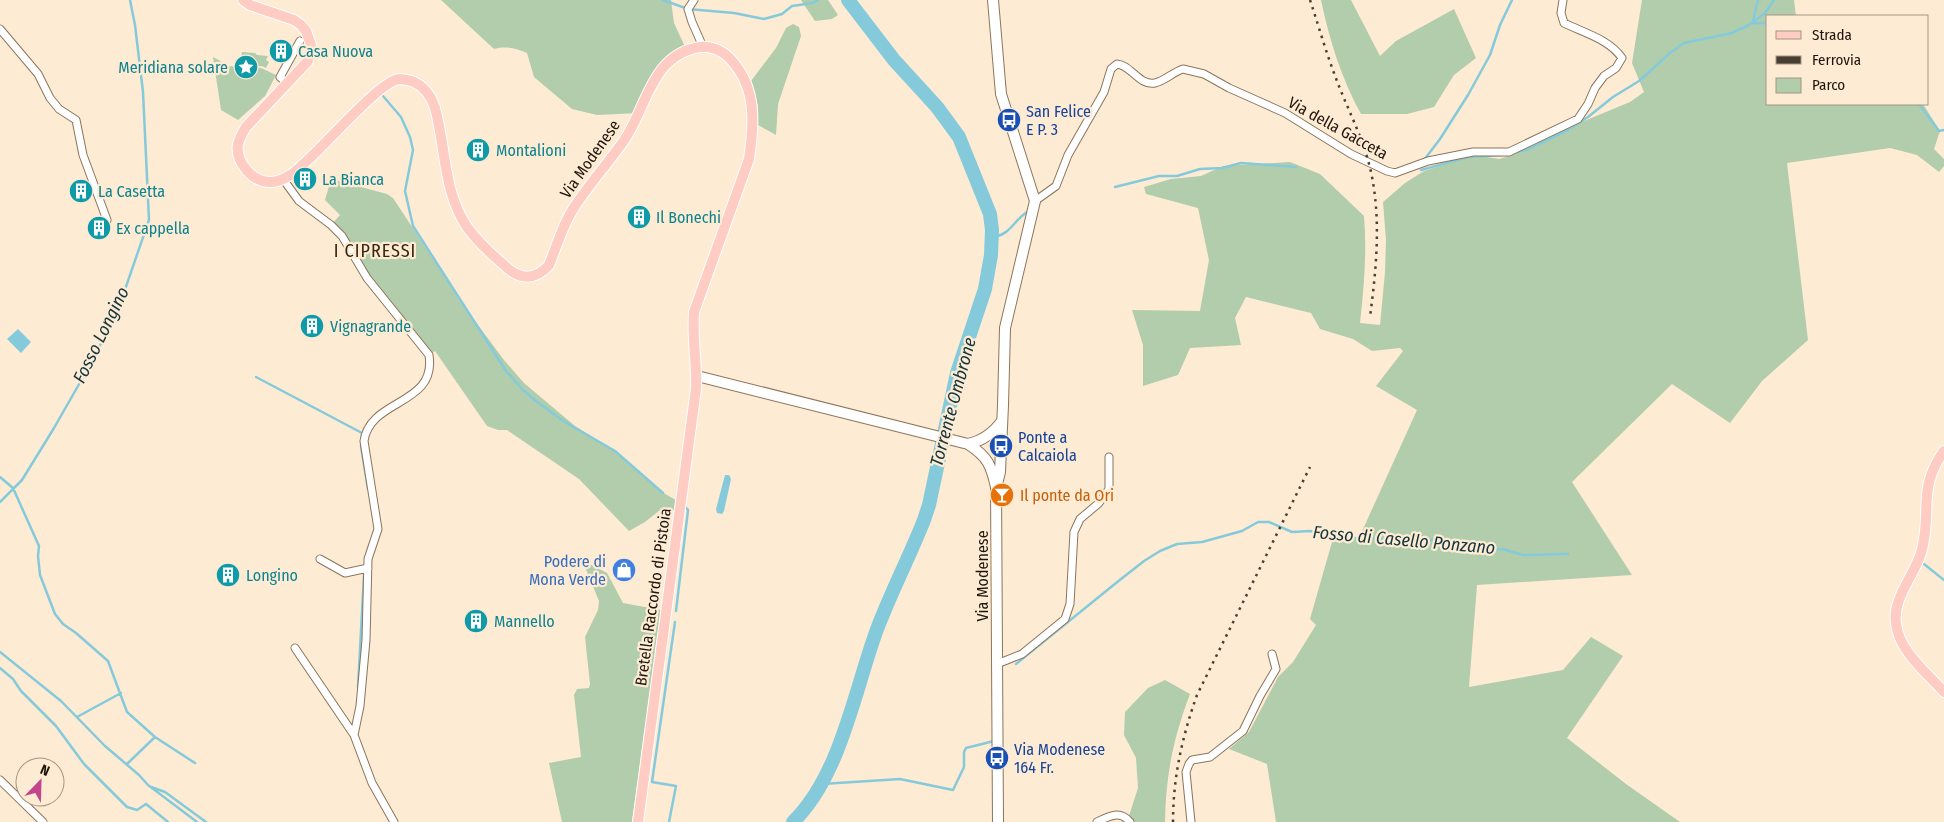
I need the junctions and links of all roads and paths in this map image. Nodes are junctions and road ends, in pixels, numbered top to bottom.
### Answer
1 (243, 0) edge
2 (694, 0) edge
3 (993, 0) edge
4 (1563, 0) edge
5 (0, 29) edge
6 (300, 41) dead end
7 (703, 47) junction
8 (288, 84) junction
9 (283, 179) junction
10 (1035, 202) junction
11 (107, 220) dead end
12 (697, 376) junction
13 (1002, 421) junction
14 (964, 443) junction
15 (1944, 451) edge
16 (1109, 457) dead end
17 (996, 487) junction
18 (320, 559) dead end
19 (368, 568) junction
20 (296, 648) dead end
21 (1272, 654) dead end
22 (997, 664) junction
23 (1944, 692) edge
24 (354, 735) junction
25 (0, 780) edge
26 (43, 822) edge
27 (394, 822) edge
28 (638, 822) edge
29 (998, 822) edge
30 (1097, 822) edge
31 (1130, 822) edge
32 (1192, 822) edge

1 - 8 main road
2 - 7 street
3 - 10 street
4 - 10 street, Via della Gacceta
5 - 11 street
6 - 8 street
7 - 9 main road, Via Modenese
7 - 12 main road
8 - 9 main road
9 - 19 street
10 - 13 street
12 - 14 street
12 - 28 main road, Bretella Raccordo di Pistoia
13 - 14 street
13 - 17 street
14 - 17 street
15 - 23 main road
16 - 22 street
17 - 22 street, Via Modenese
18 - 19 street
19 - 24 street
20 - 24 street
21 - 32 street
22 - 29 street, Via Modenese
24 - 27 street
25 - 26 street
30 - 31 street

